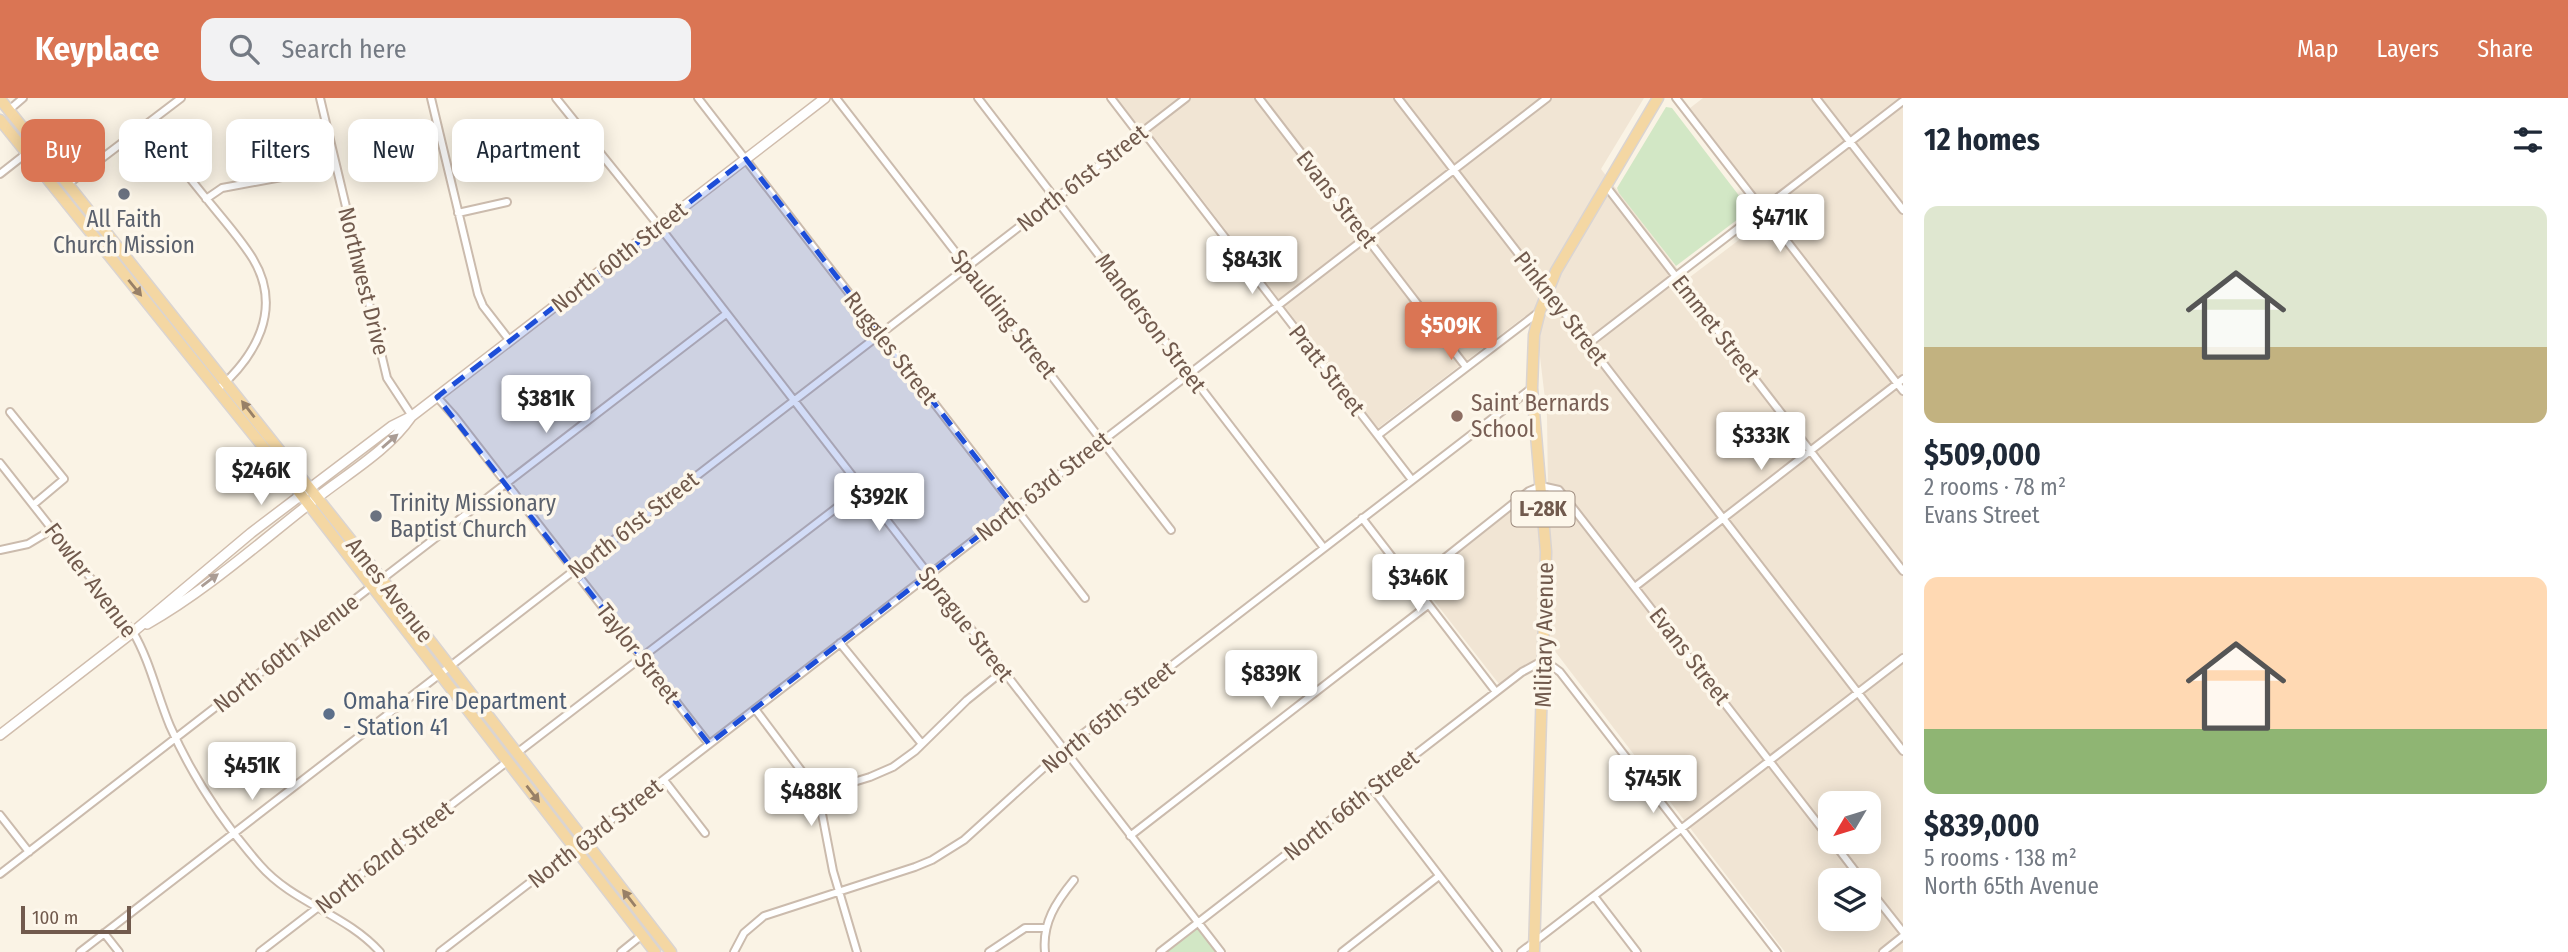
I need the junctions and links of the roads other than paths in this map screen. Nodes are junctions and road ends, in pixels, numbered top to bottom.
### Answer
1 (23, 98) edge
2 (181, 98) edge
3 (320, 98) edge
4 (431, 98) edge
5 (556, 98) edge
6 (698, 98) edge
7 (825, 98) edge
8 (836, 98) edge
9 (978, 98) edge
10 (1111, 98) edge
11 (1186, 98) edge
12 (1259, 98) edge
13 (1398, 98) edge
14 (1547, 98) edge
15 (1658, 98) edge
16 (1676, 98) edge
17 (1816, 98) edge
18 (0, 99) edge
19 (1539, 101) edge
20 (1903, 101) edge
21 (9, 110) junction
22 (154, 119) edge
23 (0, 120) edge
24 (21, 125) edge
25 (1141, 133) junction
26 (1850, 142) junction
27 (119, 145) edge
28 (21, 146) edge
29 (21, 158) edge
30 (746, 159) junction
31 (336, 167) junction
32 (1454, 170) junction
33 (0, 174) edge
34 (50, 182) edge
35 (193, 182) edge
36 (68, 184) joint
37 (1606, 186) junction
38 (206, 199) junction
39 (1055, 199) junction
40 (507, 202) dead end
41 (1763, 210) junction
42 (1903, 210) edge
43 (458, 214) junction
44 (659, 226) junction
45 (1367, 238) junction
46 (968, 267) junction
47 (1676, 276) junction
48 (1547, 291) junction
49 (1277, 306) junction
50 (1540, 311) junction
51 (726, 314) junction
52 (880, 334) junction
53 (510, 341) junction
54 (1588, 344) junction
55 (1466, 368) junction
56 (1189, 373) junction
57 (226, 382) junction
58 (1900, 382) edge
59 (1532, 388) junction
60 (217, 390) junction
61 (1903, 391) edge
62 (437, 397) junction
63 (793, 401) junction
64 (10, 412) dead end
65 (412, 416) junction
66 (1378, 435) junction
67 (1102, 440) junction
68 (1810, 451) junction
69 (0, 463) edge
70 (1412, 480) junction
71 (507, 483) junction
72 (1541, 486) junction
73 (310, 488) junction
74 (861, 489) junction
75 (301, 495) junction
76 (317, 497) junction
77 (33, 505) junction
78 (309, 505) junction
79 (1015, 508) junction
80 (1723, 518) junction
81 (1362, 519) junction
82 (53, 529) junction
83 (1171, 530) dead end
84 (1324, 548) junction
85 (0, 550) edge
86 (574, 570) junction
87 (1903, 571) edge
88 (928, 575) junction
89 (382, 579) junction
90 (1412, 584) junction
91 (372, 586) junction
92 (1636, 586) junction
93 (1085, 598) dead end
94 (1428, 605) junction
95 (133, 632) junction
96 (840, 643) junction
97 (642, 658) junction
98 (1903, 658) edge
99 (1544, 660) junction
100 (450, 666) junction
101 (1003, 671) junction
102 (440, 673) junction
103 (1496, 692) junction
104 (1858, 693) junction
105 (755, 709) junction
106 (0, 734) edge
107 (176, 738) junction
108 (709, 744) junction
109 (922, 744) junction
110 (1064, 750) junction
111 (1903, 751) edge
112 (517, 753) junction
113 (1770, 760) junction
114 (508, 761) junction
115 (664, 780) junction
116 (1372, 788) junction
117 (818, 793) junction
118 (0, 815) edge
119 (1818, 822) edge
120 (1681, 828) junction
121 (235, 833) junction
122 (705, 833) dead end
123 (1130, 836) junction
124 (585, 841) junction
125 (575, 848) junction
126 (29, 852) junction
127 (0, 874) edge
128 (1439, 876) junction
129 (1074, 880) dead end
130 (838, 892) junction
131 (1594, 896) junction
132 (1881, 905) edge
133 (320, 907) junction
134 (1197, 923) junction
135 (1046, 928) junction
136 (104, 933) junction
137 (1903, 934) edge
138 (642, 935) junction
139 (1534, 947) edge
140 (80, 952) edge
141 (119, 952) edge
142 (260, 952) edge
143 (380, 952) edge
144 (440, 952) edge
145 (621, 952) edge
146 (655, 952) edge
147 (671, 952) edge
148 (734, 952) edge
149 (857, 952) edge
150 (989, 952) edge
151 (1045, 952) edge
152 (1160, 952) edge
153 (1221, 952) edge
154 (1342, 952) edge
155 (1498, 952) edge
156 (1521, 952) edge
157 (1637, 952) edge
158 (1777, 952) edge
159 (1883, 952) edge

1 - 21 street
2 - 22 street
3 - 31 street, Northwest Drive
4 - 43 street
5 - 44 street, Sprague Street
6 - 30 street, Ruggles Street
7 - 30 main road, North 60th Street
8 - 46 street, Spaulding Street
9 - 39 street, Manderson Street
10 - 25 street, Pratt Street
11 - 25 street, North 61st Street
12 - 45 street, Evans Street
13 - 32 street, Pinkney Street
14 - 19 street, North 63rd Street
15 - 37 main road, Military Avenue / L-28K
16 - 41 street
17 - 26 street
18 - 21 main road, Ames Avenue
19 - 32 street, North 63rd Street
20 - 26 street
21 - 24 main road, Ames Avenue
23 - 28 main road, Ames Avenue
25 - 39 street, North 61st Street
25 - 49 street, Pratt Street
26 - 41 street
26 - 42 street
27 - 36 street
29 - 33 street
30 - 44 main road, North 60th Street
30 - 52 street, Ruggles Street
31 - 38 street
31 - 65 street, Northwest Drive
32 - 45 street, North 63rd Street
32 - 48 street, Pinkney Street
34 -> 60 main road, Ames Avenue
35 - 38 street
36 - 57 main road, Ames Avenue
37 - 47 street, Emmet Street
37 - 48 main road, Military Avenue / L-28K
38 - 57 street
39 - 46 street, North 61st Street
39 - 56 street, Manderson Street
40 - 43 street
41 - 47 street
41 - 58 street
43 - 53 street
44 - 51 street, Sprague Street
44 - 53 main road, North 60th Street
45 - 49 street, North 63rd Street
45 - 55 street, Evans Street
46 - 52 street, North 61st Street
46 - 67 street, Spaulding Street
47 - 54 street
47 - 68 street, Emmet Street
48 - 50 main road, Military Avenue / L-28K
48 - 54 street, Pinkney Street
49 - 56 street, North 63rd Street
49 - 66 street, Pratt Street
50 - 55 street
50 - 59 main road, Military Avenue / L-28K
51 - 63 street, Sprague Street
51 - 71 street, North 60th Avenue
52 - 63 street, North 61st Street
52 - 79 street, Ruggles Street
53 - 62 main road, North 60th Street
54 - 80 street, Pinkney Street
55 - 66 street
56 - 67 street, North 63rd Street
56 - 84 street, Manderson Street
57 - 60 street
73 -> 57 main road, Ames Avenue
58 - 61 street
58 - 68 street
59 - 70 street, North 65th Street
59 - 72 main road, Military Avenue / L-28K
60 - 75 main road, Ames Avenue
62 - 65 main road, North 60th Street
62 - 71 street, Taylor Street
63 - 74 street, Sprague Street
63 - 86 street, North 61st Street
64 - 77 street
65 - 73 main road, North 60th Street
76 -> 65 main road, North 60th Street
66 - 70 street, Pratt Street
67 - 79 street, North 63rd Street
67 - 83 street, Spaulding Street
68 - 80 street
68 - 87 street, Emmet Street
69 - 77 street, Fowler Avenue
70 - 81 street, North 65th Street
71 - 86 street, Taylor Street
71 - 89 street, North 60th Avenue
72 - 90 street
72 - 92 street, Evans Street
72 - 99 main road, Military Avenue / L-28K
73 - 75 main road, North 60th Street
73 - 76 main road, Ames Avenue
74 - 88 street, Sprague Street
74 - 97 street
75 - 78 main road, Ames Avenue
75 - 95 main road, North 60th Street
76 - 78 main road, North 60th Street
76 - 89 main road, Ames Avenue
77 - 82 street, Fowler Avenue
78 - 91 main road, Ames Avenue
95 -> 78 main road, North 60th Street
79 - 88 street, North 63rd Street
79 - 93 street, Ruggles Street
80 - 92 street
80 - 104 street, Pinkney Street
81 - 84 street, North 65th Street
81 - 90 street
82 - 85 street
82 - 95 street, Fowler Avenue
84 - 110 street, North 65th Street
86 - 97 street, Taylor Street
86 - 100 street, North 61st Street
88 - 96 street, North 63rd Street
88 - 101 street, Sprague Street
89 - 100 main road, Ames Avenue
90 - 94 street
91 - 102 main road, Ames Avenue
91 - 107 street, North 60th Avenue
92 - 113 street, Evans Street
94 - 103 street
94 - 123 street
95 - 106 main road, North 60th Street
95 - 107 street, Fowler Avenue
96 - 105 street, North 63rd Street
96 - 109 street
97 - 108 street, Taylor Street
97 - 112 street
98 - 104 street
99 - 103 street, North 66th Street
99 - 120 street
99 - 139 main road, Military Avenue / L-28K
100 - 102 street, North 61st Street
100 - 112 main road, Ames Avenue
101 - 109 street
101 - 110 street, Sprague Street
102 - 114 main road, Ames Avenue
102 - 121 street, North 61st Street
103 - 116 street, North 66th Street
104 - 111 street, Pinkney Street
104 - 113 street
105 - 108 street, North 63rd Street
105 - 117 street
107 - 121 street, Fowler Avenue
107 - 126 street, North 60th Avenue
108 - 115 street, North 63rd Street
109 - 117 street
110 - 123 street, Sprague Street
110 - 130 street, North 65th Street
112 - 124 main road, Ames Avenue
113 - 119 street, Evans Street
113 - 120 street
114 -> 125 main road, Ames Avenue
114 - 133 street, North 62nd Street
115 - 122 street
115 - 124 street, North 63rd Street
116 - 128 street
116 - 134 street, North 66th Street
117 - 130 street
118 - 126 street
120 - 131 street
120 - 158 street
121 - 133 street, Fowler Avenue
121 - 136 street, North 61st Street
123 - 134 street, Sprague Street
124 - 125 street, North 63rd Street
147 -> 124 main road, Ames Avenue
125 - 138 main road, Ames Avenue
125 - 144 street, North 63rd Street
126 - 127 street, North 60th Avenue
128 - 154 street
128 - 155 street
129 - 135 street
130 - 148 street, North 65th Street
130 - 149 street
131 - 139 street
131 - 157 street
132 - 137 street
133 - 142 street, North 62nd Street
133 - 143 street, Fowler Avenue
134 - 152 street, North 66th Street
134 - 153 street, Sprague Street
135 - 150 street
135 - 151 street
136 - 140 street, North 61st Street
136 - 141 street
137 - 159 street
138 - 145 street
138 - 146 main road, Ames Avenue
139 - 156 street

